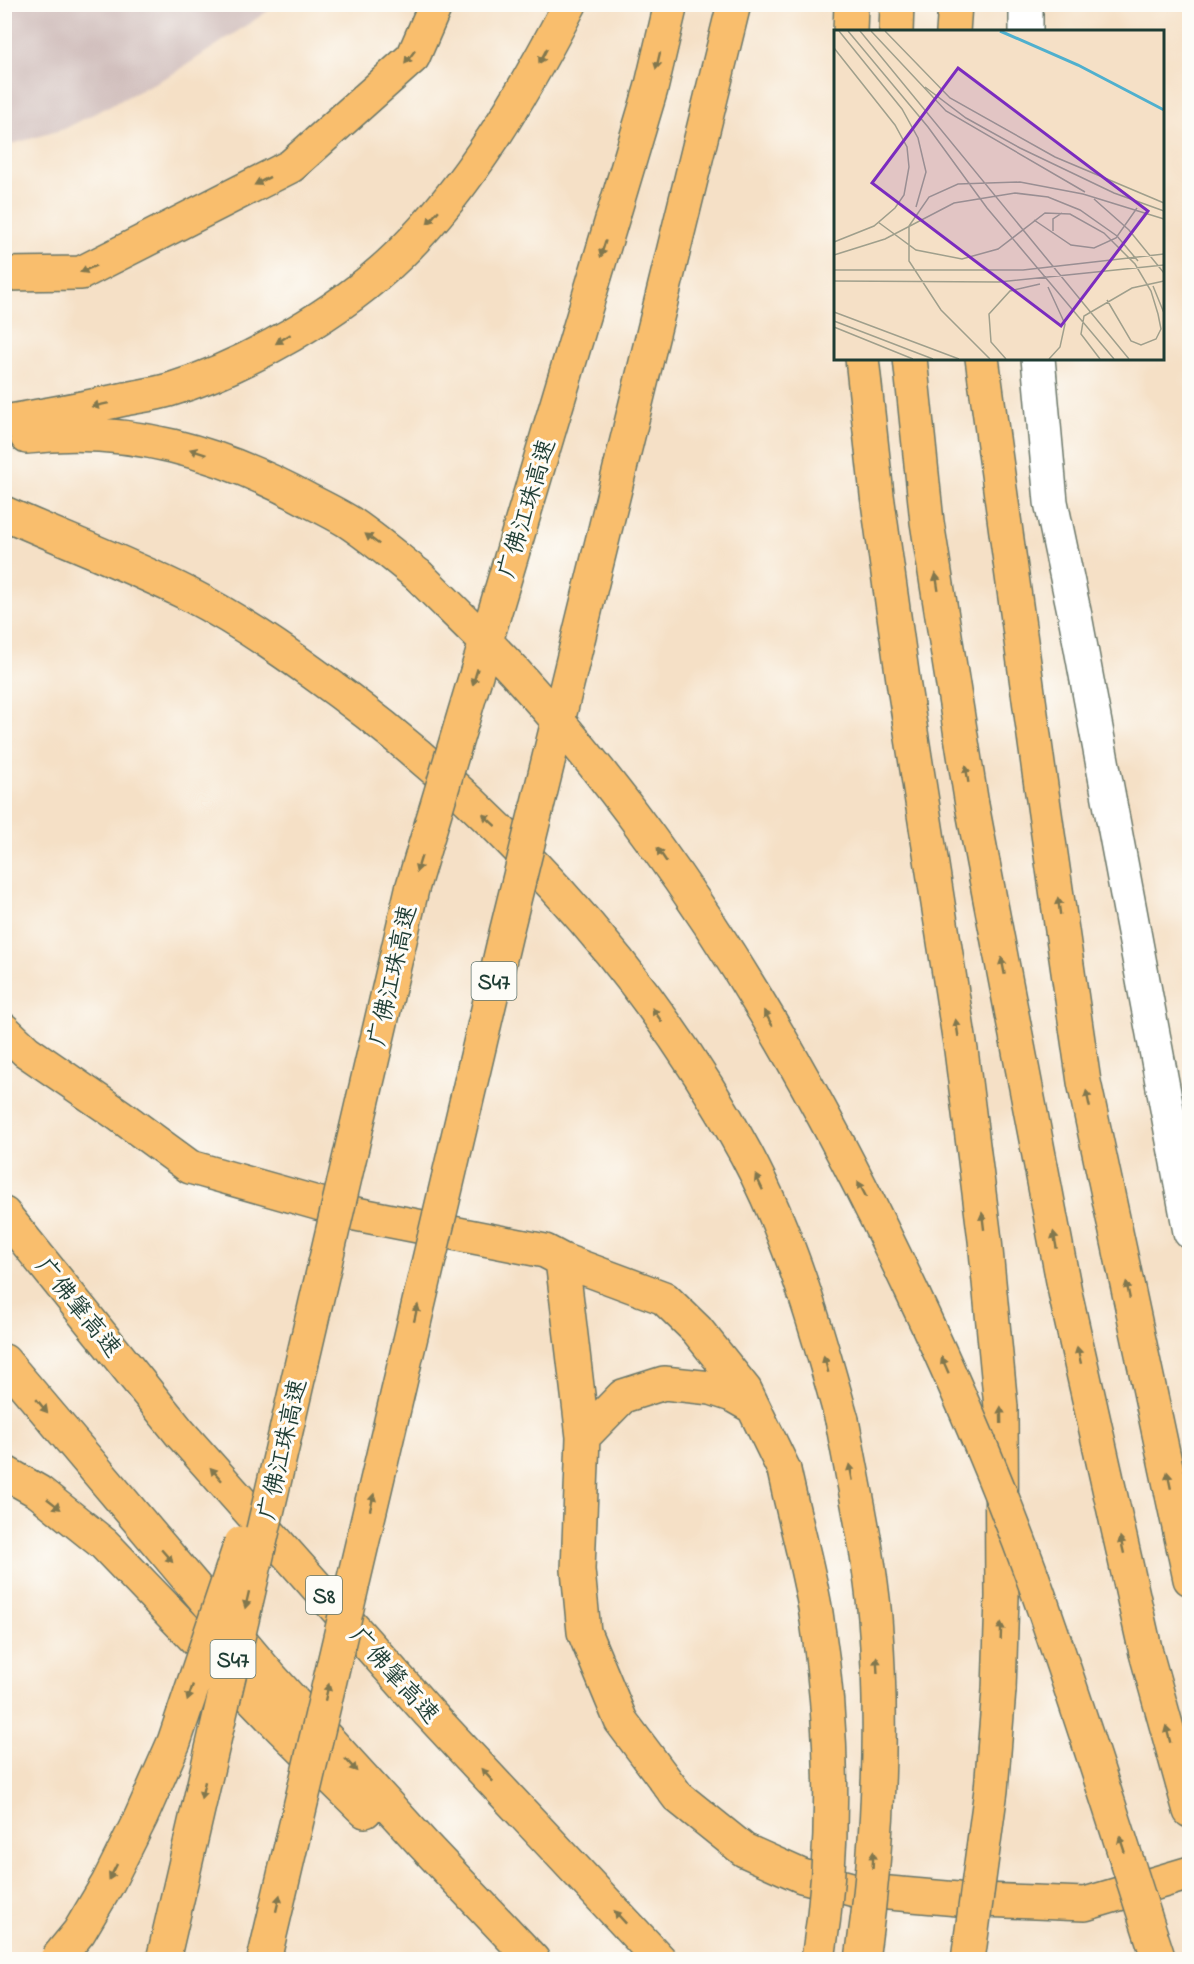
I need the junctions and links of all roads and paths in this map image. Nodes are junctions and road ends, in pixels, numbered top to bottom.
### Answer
1 (436, 4) edge
2 (570, 4) edge
3 (671, 4) edge
4 (734, 4) edge
5 (850, 4) edge
6 (897, 4) edge
7 (955, 4) edge
8 (1026, 4) edge
9 (850, 30) edge
10 (896, 30) edge
11 (953, 30) edge
12 (1026, 30) edge
13 (4, 274) edge
14 (862, 360) edge
15 (910, 360) edge
16 (982, 360) edge
17 (1038, 360) edge
18 (4, 422) edge
19 (4, 439) edge
20 (4, 513) edge
21 (4, 1030) edge
22 (4, 1214) edge
23 (1190, 1232) edge
24 (562, 1260) junction
25 (303, 1359) junction
26 (4, 1361) edge
27 (753, 1407) junction
28 (583, 1437) junction
29 (4, 1472) edge
30 (1190, 1579) edge
31 (1190, 1811) edge
32 (1190, 1873) edge
33 (56, 1959) edge
34 (164, 1959) edge
35 (264, 1959) edge
36 (518, 1959) edge
37 (533, 1959) edge
38 (660, 1959) edge
39 (818, 1959) edge
40 (862, 1959) edge
41 (968, 1959) edge
42 (1159, 1959) edge

1 -> 13 highway
2 -> 18 highway
3 -> 25 highway, 广佛江珠高速 / S47, bridge
35 -> 4 highway, S47, bridge
5 - 9 highway
6 - 10 highway
7 - 11 highway
8 - 12 street
41 -> 14 highway, bridge
31 -> 15 highway
30 -> 16 highway
17 - 23 street
42 -> 19 highway, bridge
40 -> 20 highway, bridge
21 - 24 highway
38 -> 22 highway, 广佛肇高速 / S8
24 - 27 highway
24 - 28 highway
25 -> 33 highway, bridge
25 -> 34 highway, 广佛江珠高速 / S47, bridge
26 -> 37 highway
27 - 28 highway
27 - 39 highway, bridge
28 - 32 highway
29 -> 36 highway

